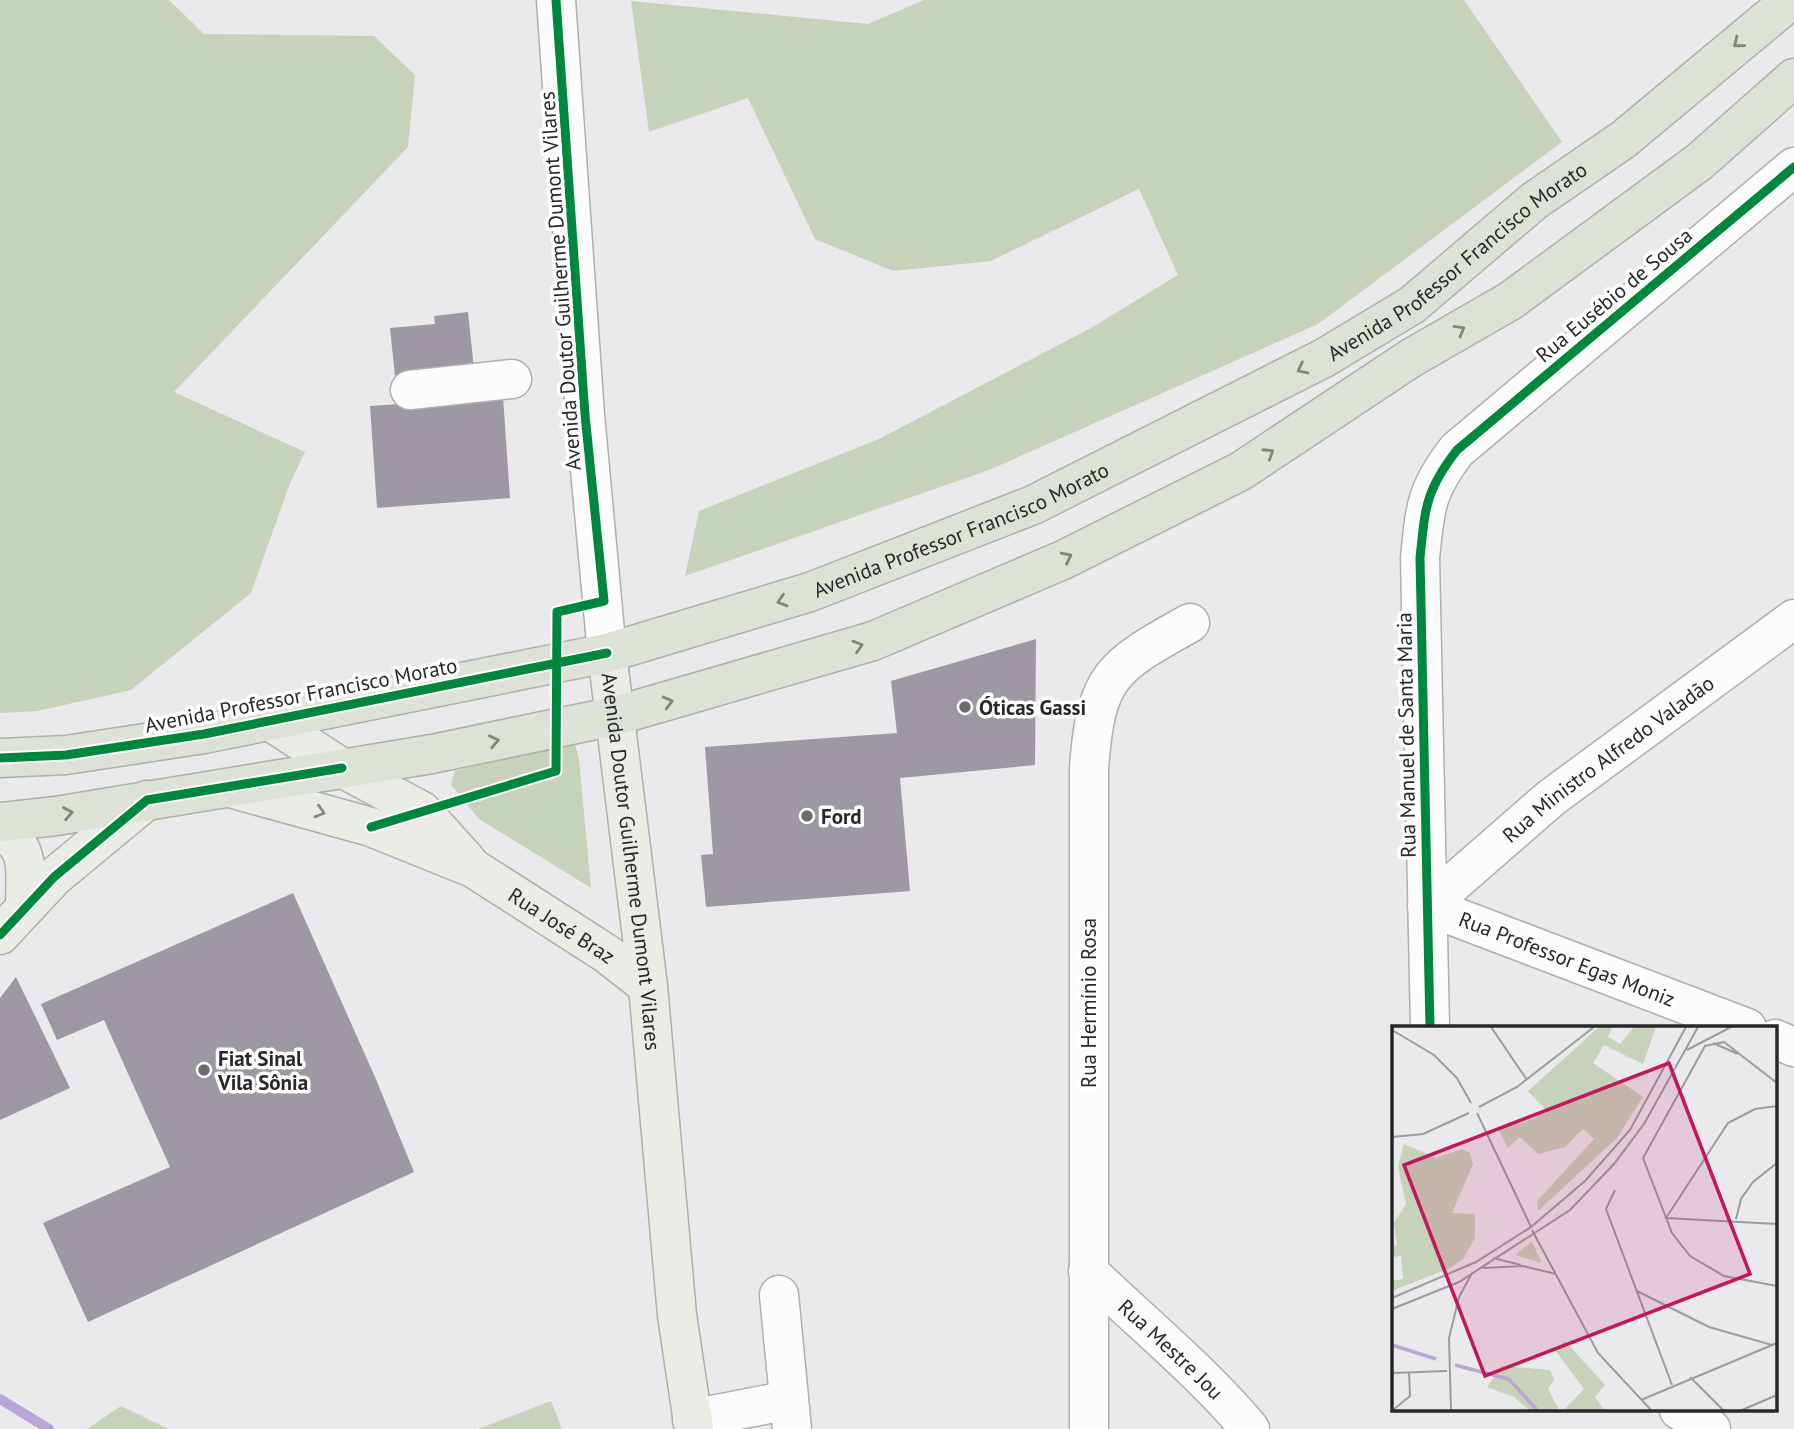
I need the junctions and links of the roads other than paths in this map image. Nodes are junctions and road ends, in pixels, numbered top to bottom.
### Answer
1 (556, 0) edge
2 (1791, 0) edge
3 (1794, 78) edge
4 (1794, 167) edge
5 (512, 379) dead end
6 (410, 390) dead end
7 (1457, 450) joint
8 (1794, 619) edge
9 (1190, 623) dead end
10 (607, 653) junction
11 (615, 716) junction
12 (270, 721) junction
13 (0, 758) edge
14 (342, 768) junction
15 (230, 788) junction
16 (147, 800) junction
17 (0, 822) edge
18 (0, 832) edge
19 (473, 868) junction
20 (25, 905) junction
21 (1427, 906) junction
22 (0, 935) edge
23 (648, 986) junction
24 (1430, 1026) edge
25 (1741, 1026) edge
26 (1776, 1039) edge
27 (1794, 1047) edge
28 (1088, 1271) junction
29 (779, 1294) dead end
30 (1682, 1412) edge
31 (790, 1414) edge
32 (693, 1424) edge
33 (1089, 1429) edge
34 (1250, 1429) edge
35 (1711, 1429) edge

1 - 10 street, Avenida Doutor Guilherme Dumont Vilares
2 -> 10 highway, Avenida Professor Francisco Morato
11 -> 3 highway
4 - 7 street, Rua Eusébio de Sousa
5 - 6 street
7 - 21 street, Rua Manuel de Santa Maria
8 - 21 street, Rua Ministro Alfredo Valadão
9 - 28 street, Rua Hermínio Rosa
10 - 11 main road, Avenida Doutor Guilherme Dumont Vilares
10 - 12 highway, Avenida Professor Francisco Morato
14 -> 11 highway
11 - 23 main road, Avenida Doutor Guilherme Dumont Vilares
12 - 13 highway, Avenida Professor Francisco Morato
12 - 14 main road, Rua José Braz
14 - 15 highway
14 - 19 main road, Rua José Braz
15 - 16 highway
15 -> 19 main road, Rua José Braz
17 -> 16 highway
16 - 20 main road
18 - 20 main road
19 - 23 main road, Rua José Braz
20 - 22 main road
21 - 24 street, Rua Manuel de Santa Maria
21 - 25 street, Rua Professor Egas Moniz
23 - 32 main road, Avenida Doutor Guilherme Dumont Vilares
26 - 27 street
28 - 33 street, Rua Hermínio Rosa
28 - 34 street, Rua Mestre Jou
29 - 31 street
30 - 35 street
31 - 32 street

